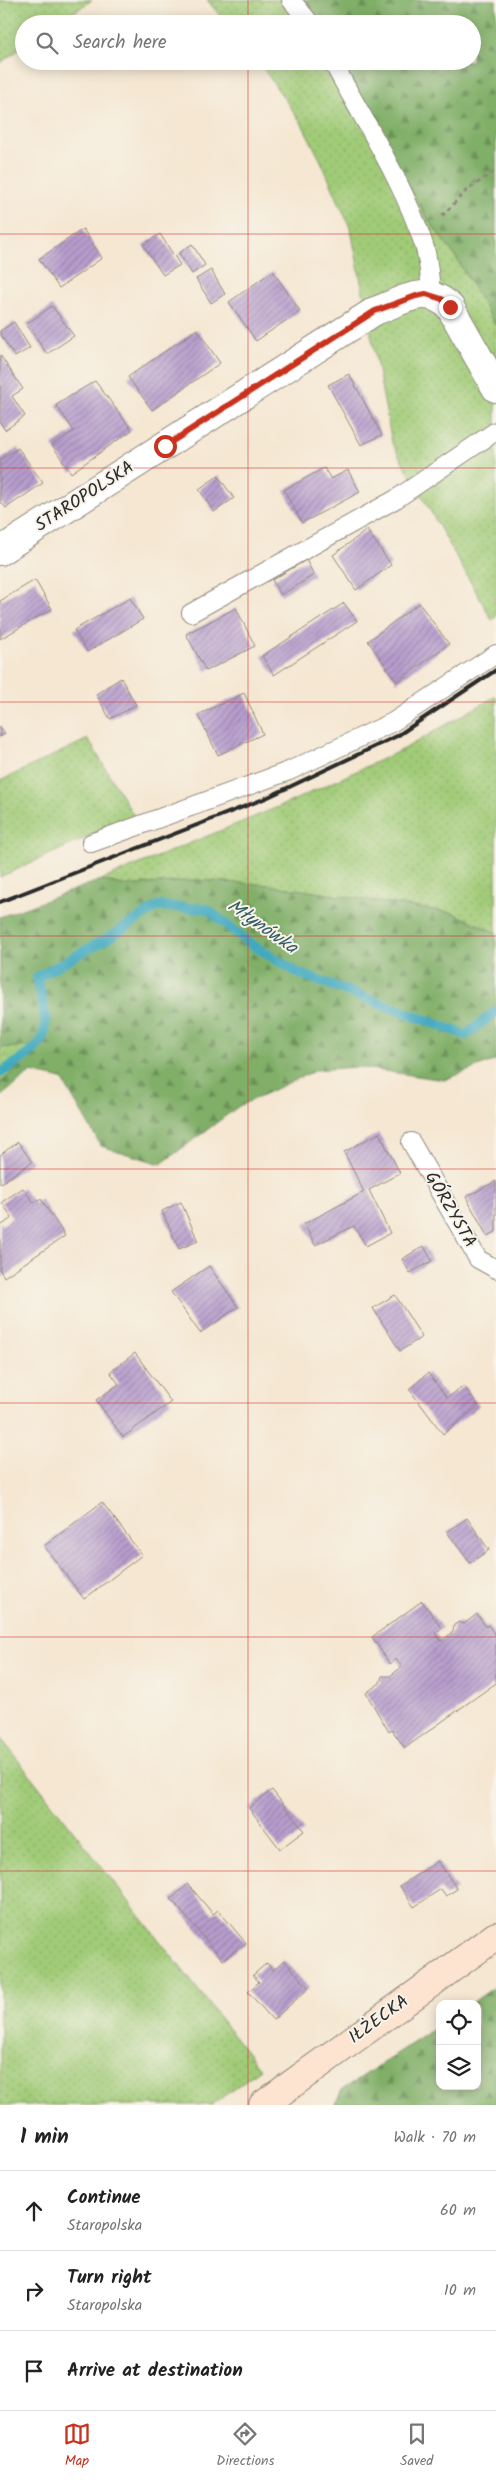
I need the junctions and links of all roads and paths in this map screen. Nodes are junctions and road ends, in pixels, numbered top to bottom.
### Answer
1 (292, 0) edge
2 (303, 15) edge
3 (337, 70) edge
4 (496, 170) edge
5 (425, 247) junction
6 (431, 294) junction
7 (496, 388) edge
8 (496, 431) edge
9 (0, 551) edge
10 (191, 613) dead end
11 (496, 654) edge
12 (97, 841) dead end
13 (411, 1142) dead end
14 (496, 1269) edge
15 (496, 1936) edge
16 (263, 2105) edge

1 - 2 lane
3 - 5 lane
4 - 5 path
5 - 6 lane
6 - 7 street
6 - 9 street, STAROPOLSKA
8 - 10 lane
11 - 12 lane
13 - 14 lane, GÓRZYSTA
15 - 16 main road, IŁŻECKA

